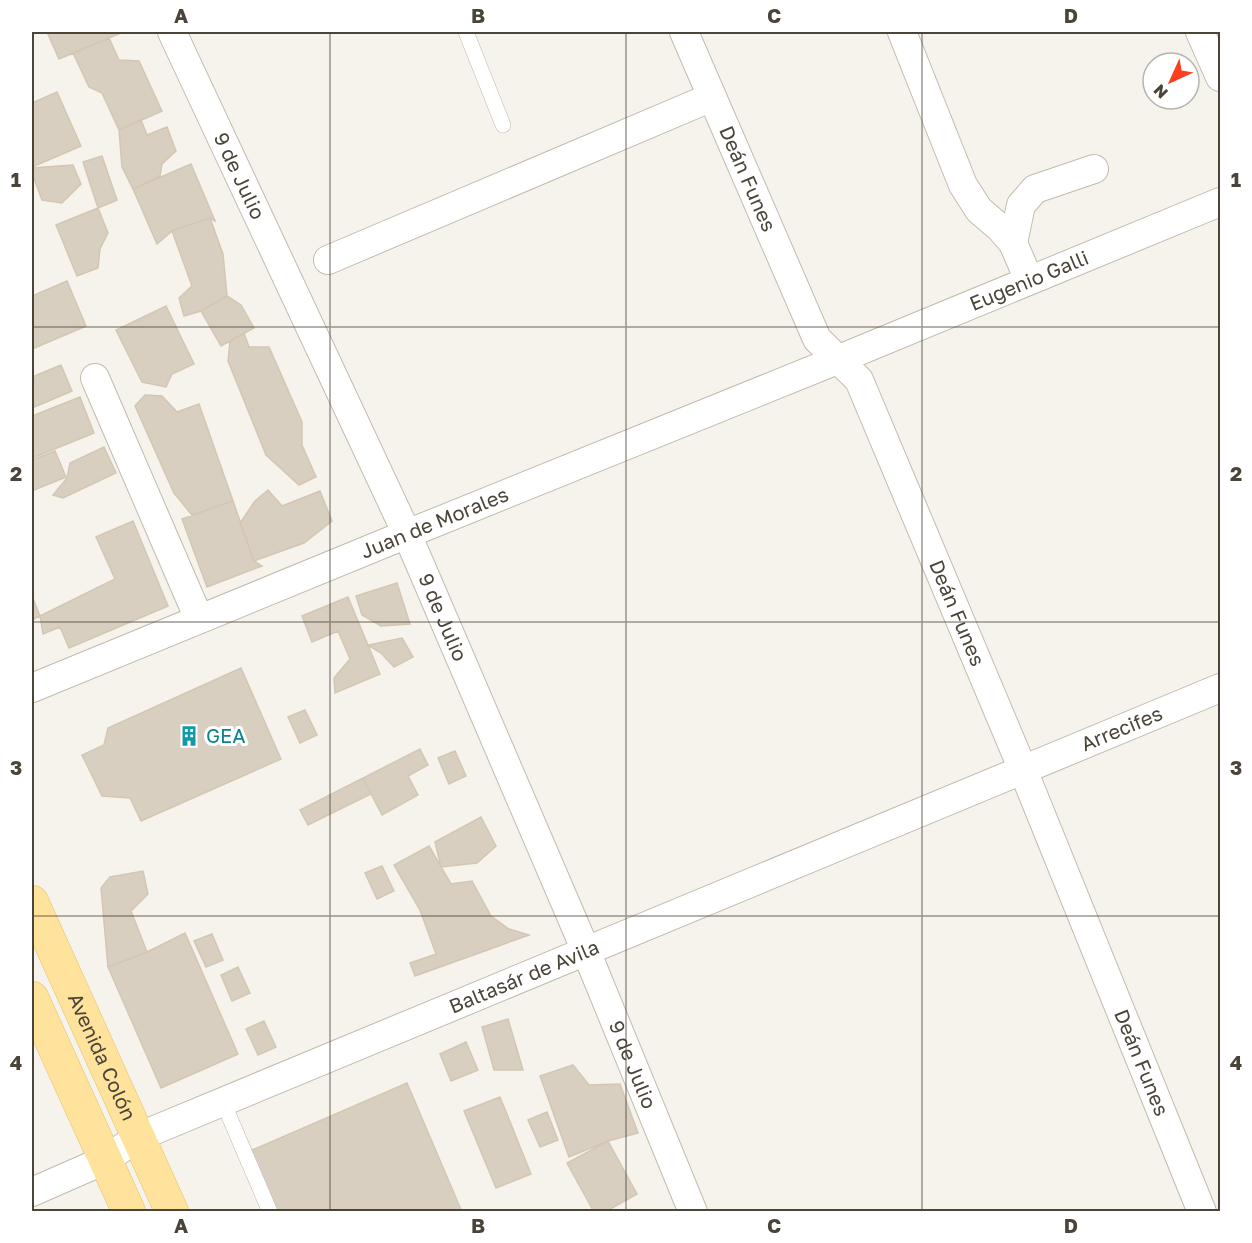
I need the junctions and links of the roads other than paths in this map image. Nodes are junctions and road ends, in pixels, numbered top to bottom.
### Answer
1 (172, 32) edge
2 (466, 32) edge
3 (684, 32) edge
4 (902, 32) edge
5 (1200, 32) edge
6 (1221, 77) edge
7 (712, 97) junction
8 (503, 125) dead end
9 (1094, 169) dead end
10 (1221, 202) edge
11 (1013, 243) junction
12 (328, 260) dead end
13 (1029, 280) junction
14 (837, 360) junction
15 (95, 378) dead end
16 (407, 534) junction
17 (199, 619) junction
18 (32, 688) edge
19 (1221, 688) edge
20 (1023, 770) junction
21 (32, 902) edge
22 (586, 951) junction
23 (32, 998) edge
24 (223, 1102) junction
25 (138, 1137) junction
26 (105, 1160) junction
27 (32, 1192) edge
28 (129, 1212) edge
29 (171, 1212) edge
30 (270, 1212) edge
31 (693, 1212) edge
32 (1202, 1212) edge

1 - 16 street, 9 de Julio
2 - 8 lane
3 - 7 street, Deán Funes
4 - 11 street
5 - 6 street
7 - 12 street
7 - 14 street, Deán Funes
9 - 11 street
10 - 13 street, Eugenio Galli
11 - 13 street
13 - 14 street, Eugenio Galli
14 - 16 street, Juan de Morales
14 - 20 street, Deán Funes
15 - 17 street
16 - 17 street, Juan de Morales
16 - 22 street, 9 de Julio
17 - 18 street, Juan de Morales
19 - 20 street, Arrecifes
20 - 22 street, Baltasár de Avila
20 - 32 street, Deán Funes
21 - 25 main road, Avenida Colón
22 - 24 street, Baltasár de Avila
22 - 31 street, 9 de Julio
23 - 26 main road, Avenida Colón
24 - 25 street, Baltasár de Avila
24 - 30 lane
25 - 26 street, Baltasár de Avila
25 - 29 main road, Avenida Colón
26 - 27 street, Baltasár de Avila
26 - 28 main road, Avenida Colón

